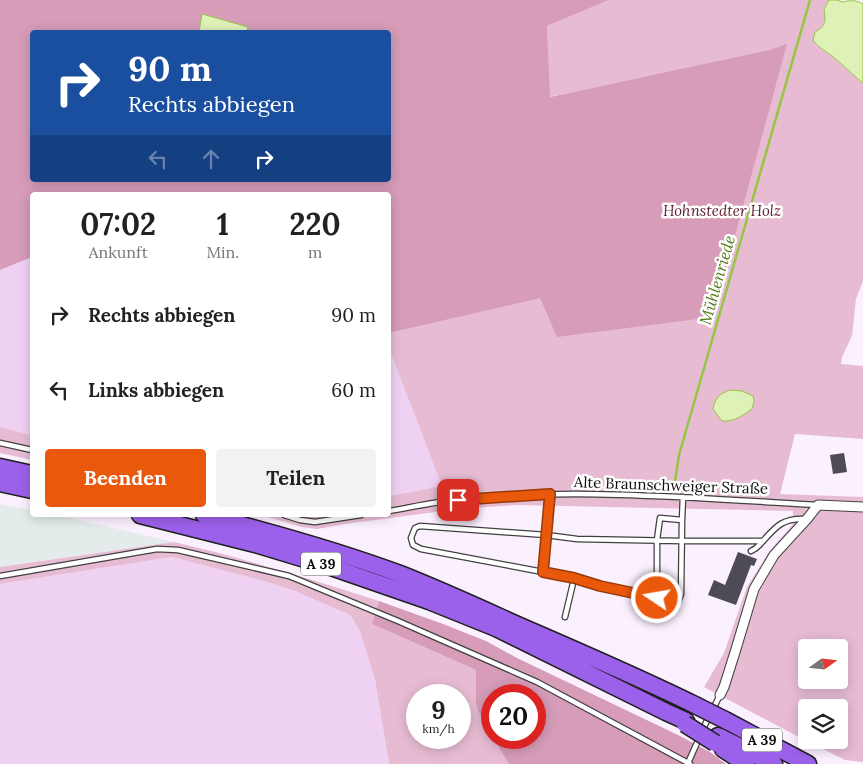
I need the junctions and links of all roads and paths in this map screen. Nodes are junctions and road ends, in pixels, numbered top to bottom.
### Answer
1 (0, 443) edge
2 (30, 450) edge
3 (0, 467) edge
4 (30, 474) edge
5 (0, 483) edge
6 (30, 490) edge
7 (550, 494) junction
8 (683, 497) junction
9 (818, 505) junction
10 (863, 507) edge
11 (391, 510) edge
12 (148, 517) edge
13 (211, 517) edge
14 (290, 517) edge
15 (348, 517) edge
16 (807, 519) junction
17 (682, 520) junction
18 (546, 535) junction
19 (657, 540) junction
20 (682, 541) junction
21 (763, 541) junction
22 (750, 551) dead end
23 (543, 572) junction
24 (0, 576) edge
25 (574, 578) junction
26 (657, 598) junction
27 (565, 617) dead end
28 (720, 695) joint
29 (716, 740) junction
30 (803, 761) edge
31 (689, 763) edge
32 (746, 764) edge
33 (774, 764) edge
34 (818, 764) edge

1 - 2 lane
3 - 4 highway
5 - 6 highway
7 - 8 lane, Alte Braunschweiger Straße
7 - 11 lane, Alte Braunschweiger Straße
7 - 18 lane
8 - 9 lane, Alte Braunschweiger Straße
8 - 17 lane
9 - 10 street, Alte Braunschweiger Straße
9 - 16 street
12 - 29 highway, A 39
13 - 30 highway, A 39, bridge
14 - 15 lane
16 - 21 lane
16 - 28 street
17 - 19 lane
17 - 20 lane
18 - 19 lane
18 - 23 lane
18 - 23 lane
19 - 20 lane
19 - 26 lane
20 - 21 lane
20 - 26 lane
21 - 22 lane
23 - 25 lane
24 - 31 lane
25 - 26 lane
25 - 27 lane
28 - 31 lane
29 - 32 highway
29 - 33 highway, A 39
30 - 34 highway

